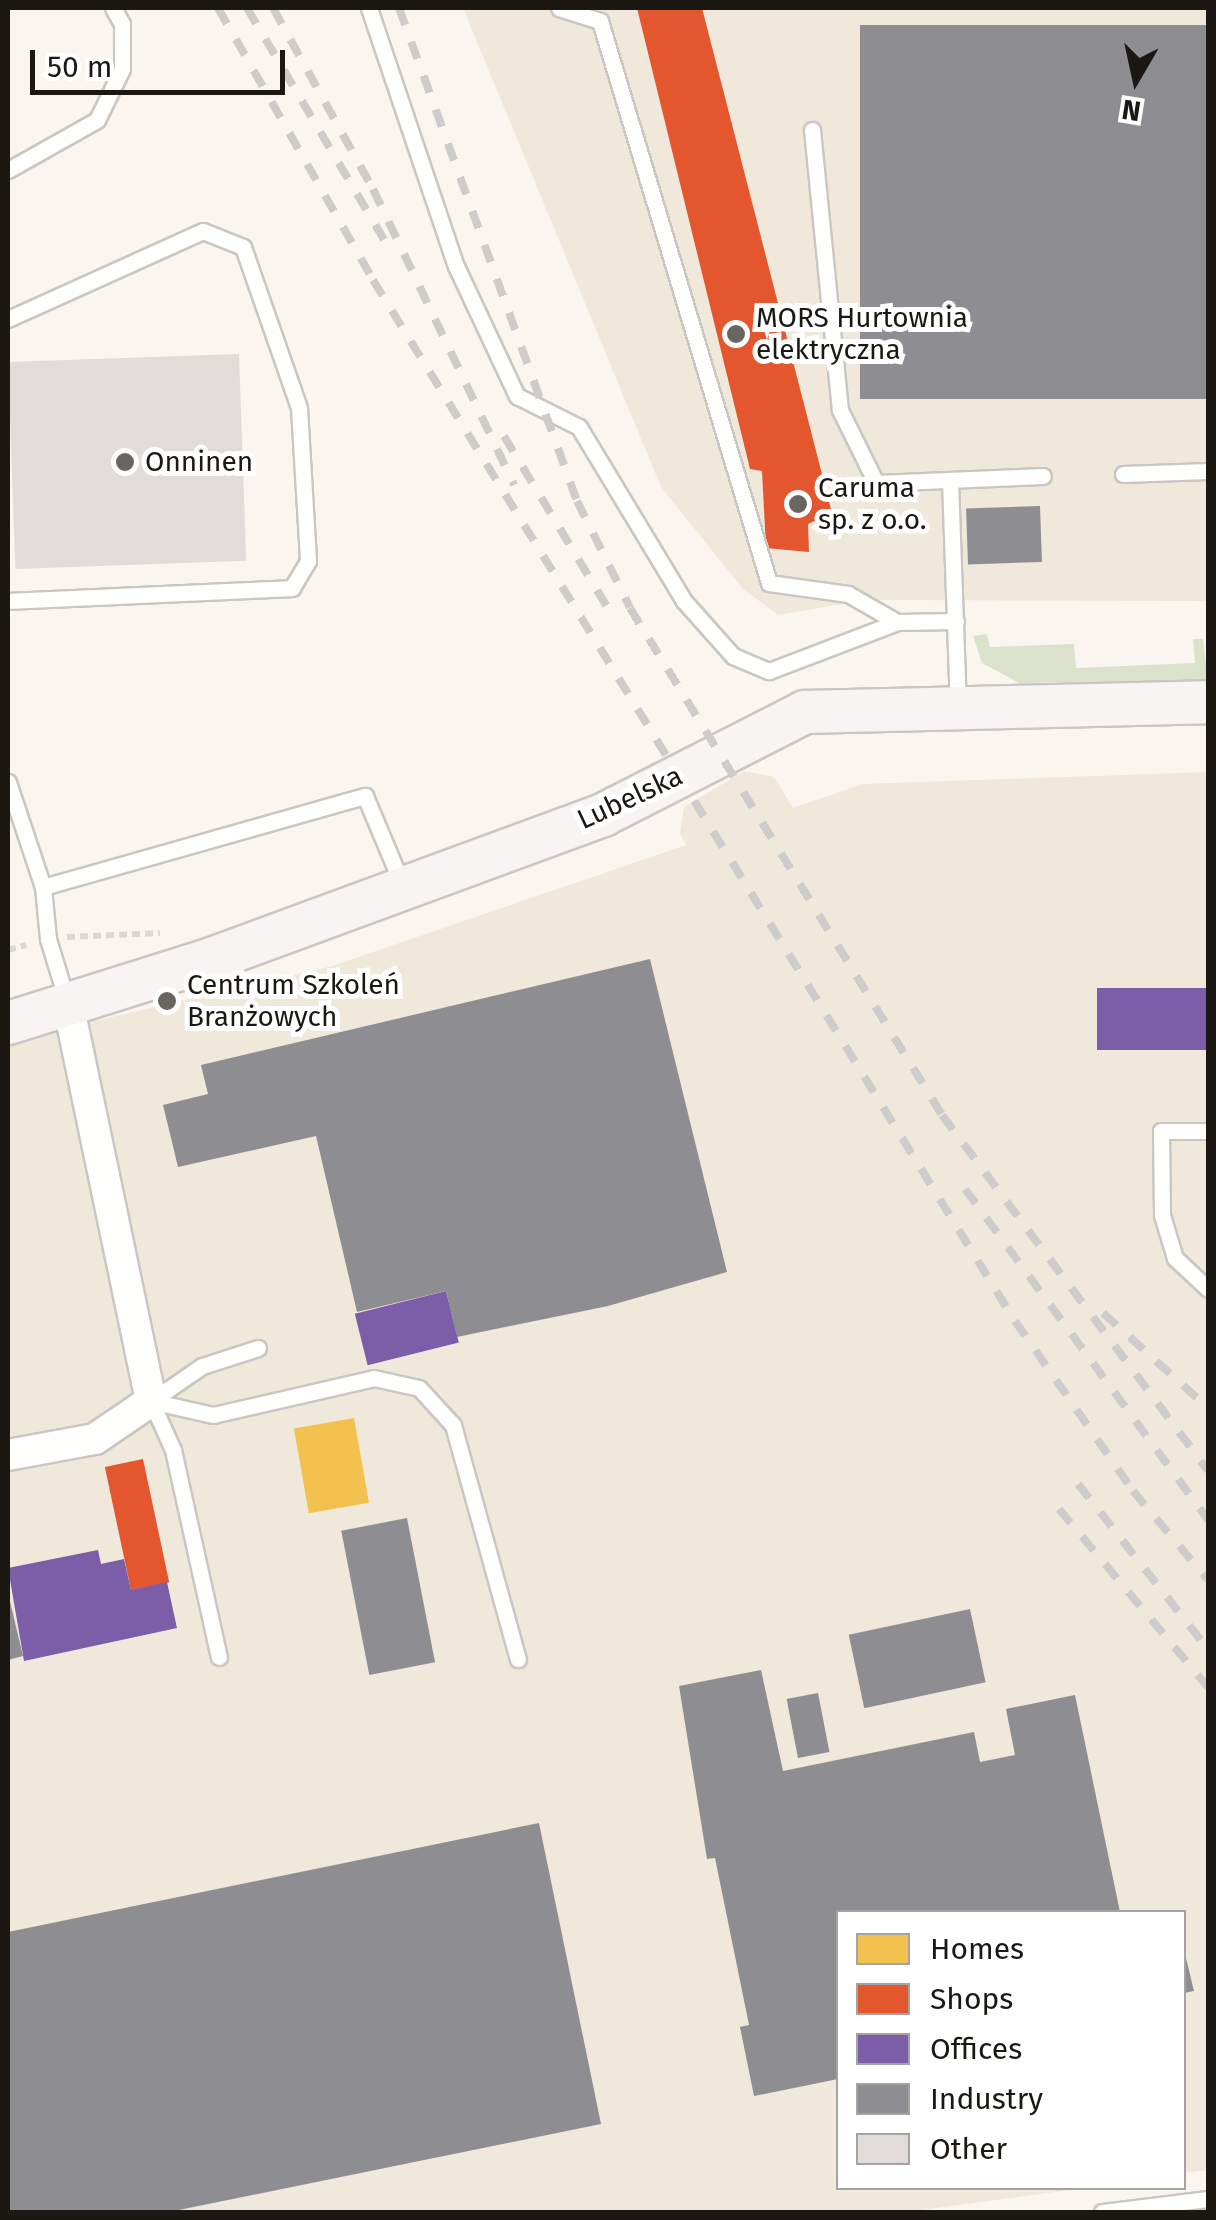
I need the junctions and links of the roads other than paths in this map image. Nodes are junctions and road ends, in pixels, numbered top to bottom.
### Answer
1 (113, 8) edge
2 (368, 8) edge
3 (559, 8) edge
4 (812, 130) dead end
5 (8, 170) edge
6 (8, 319) edge
7 (1208, 471) edge
8 (1123, 474) dead end
9 (1043, 476) dead end
10 (950, 480) junction
11 (8, 601) edge
12 (956, 621) junction
13 (897, 622) junction
14 (1208, 702) edge
15 (958, 705) junction
16 (8, 782) edge
17 (42, 886) junction
18 (405, 891) junction
19 (68, 1005) junction
20 (8, 1023) edge
21 (1208, 1131) edge
22 (1208, 1289) edge
23 (258, 1348) dead end
24 (152, 1401) junction
25 (8, 1455) edge
26 (219, 1656) dead end
27 (518, 1659) dead end
28 (1208, 2199) edge
29 (1102, 2212) edge

1 - 5 lane
2 - 13 lane
3 - 13 lane
4 - 10 lane
6 - 11 lane
7 - 8 lane
9 - 10 lane
10 - 12 lane
12 - 13 lane
12 - 15 lane
14 - 15 street, Lubelska
15 - 18 street, Lubelska
16 - 17 lane
17 - 18 lane
17 - 19 lane
18 - 19 street, Lubelska
19 - 20 street, Lubelska
19 - 24 street
21 - 22 lane
23 - 24 lane
24 - 25 street
24 - 26 lane
24 - 27 lane
28 - 29 lane

